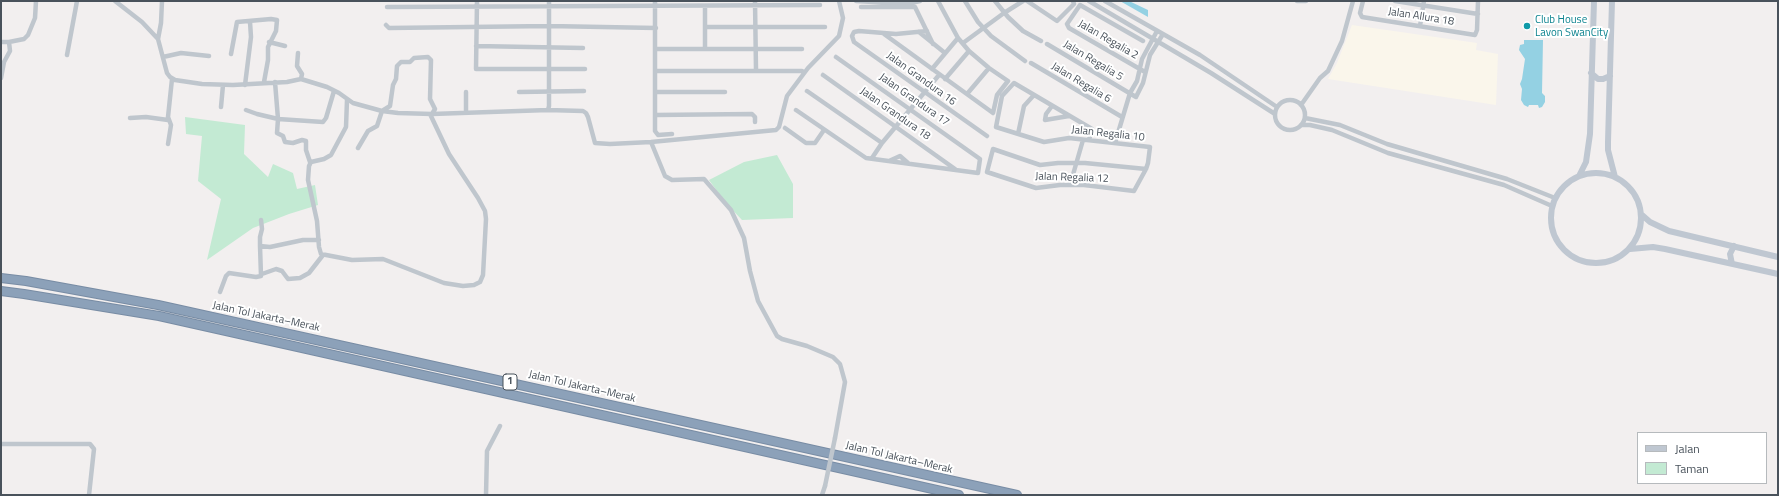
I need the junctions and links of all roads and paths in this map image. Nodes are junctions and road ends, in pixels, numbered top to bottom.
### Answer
1 (36, 1) edge
2 (78, 1) edge
3 (115, 1) edge
4 (162, 1) edge
5 (839, 1) edge
6 (857, 1) edge
7 (920, 1) edge
8 (938, 1) edge
9 (965, 1) edge
10 (995, 1) edge
11 (1023, 1) edge
12 (1027, 1) edge
13 (1073, 1) edge
14 (1089, 1) edge
15 (1105, 1) edge
16 (1297, 1) edge
17 (1305, 1) edge
18 (1353, 1) edge
19 (1363, 1) edge
20 (1394, 1) edge
21 (1478, 1) edge
22 (1594, 1) edge
23 (1612, 1) edge
24 (476, 3) edge
25 (755, 3) edge
26 (1423, 3) edge
27 (549, 4) edge
28 (655, 4) edge
29 (820, 5) dead end
30 (705, 6) junction
31 (387, 7) dead end
32 (861, 7) dead end
33 (1004, 13) junction
34 (1478, 14) junction
35 (250, 22) junction
36 (386, 25) dead end
37 (549, 26) junction
38 (1420, 26) junction
39 (477, 27) junction
40 (705, 27) junction
41 (755, 27) junction
42 (825, 27) dead end
43 (656, 28) junction
44 (984, 28) junction
45 (927, 31) junction
46 (1157, 31) junction
47 (918, 32) junction
48 (884, 34) junction
49 (896, 34) junction
50 (1163, 34) junction
51 (958, 38) junction
52 (1153, 38) junction
53 (158, 39) junction
54 (891, 40) junction
55 (1041, 41) dead end
56 (1159, 41) junction
57 (1, 42) edge
58 (9, 42) junction
59 (269, 42) junction
60 (1143, 42) dead end
61 (933, 44) junction
62 (963, 44) junction
63 (1047, 44) dead end
64 (285, 46) dead end
65 (476, 46) junction
66 (549, 48) junction
67 (583, 48) dead end
68 (655, 49) junction
69 (705, 49) junction
70 (802, 49) dead end
71 (756, 50) junction
72 (969, 50) junction
73 (298, 53) dead end
74 (946, 53) junction
75 (231, 54) dead end
76 (67, 55) dead end
77 (209, 56) dead end
78 (163, 57) junction
79 (836, 57) dead end
80 (1025, 61) dead end
81 (1031, 63) dead end
82 (989, 68) junction
83 (549, 69) junction
84 (584, 69) dead end
85 (932, 69) junction
86 (1140, 69) junction
87 (756, 70) junction
88 (656, 71) junction
89 (802, 71) dead end
90 (1145, 72) junction
91 (1591, 73) junction
92 (822, 75) dead end
93 (940, 75) junction
94 (1610, 76) junction
95 (2, 78) edge
96 (172, 79) junction
97 (301, 79) junction
98 (945, 79) junction
99 (264, 82) junction
100 (275, 82) junction
101 (223, 85) junction
102 (245, 85) junction
103 (334, 90) junction
104 (808, 91) dead end
105 (466, 92) dead end
106 (519, 92) dead end
107 (549, 92) junction
108 (584, 92) dead end
109 (656, 92) junction
110 (725, 92) dead end
111 (926, 93) junction
112 (1130, 93) junction
113 (967, 94) junction
114 (1034, 95) junction
115 (347, 100) junction
116 (1301, 105) junction
117 (1052, 106) junction
118 (1277, 107) junction
119 (221, 108) dead end
120 (246, 110) dead end
121 (548, 110) junction
122 (796, 110) dead end
123 (912, 110) junction
124 (382, 111) junction
125 (466, 113) junction
126 (431, 114) junction
127 (1275, 114) junction
128 (655, 115) junction
129 (1069, 116) junction
130 (1122, 117) junction
131 (130, 118) dead end
132 (1305, 118) junction
133 (278, 119) junction
134 (168, 120) junction
135 (755, 122) dead end
136 (1301, 125) junction
137 (896, 126) junction
138 (785, 128) dead end
139 (824, 130) junction
140 (672, 134) dead end
141 (1018, 134) junction
142 (987, 136) dead end
143 (1083, 140) junction
144 (1089, 140) junction
145 (651, 142) junction
146 (882, 143) junction
147 (1115, 143) junction
148 (168, 144) dead end
149 (358, 148) dead end
150 (872, 158) junction
151 (310, 162) junction
152 (1076, 163) junction
153 (956, 169) junction
154 (1146, 169) junction
155 (1579, 176) junction
156 (1615, 177) junction
157 (1070, 185) junction
158 (1555, 198) junction
159 (1552, 206) junction
160 (1642, 215) junction
161 (261, 220) dead end
162 (319, 240) junction
163 (260, 246) junction
164 (1734, 246) junction
165 (1630, 249) junction
166 (323, 255) junction
167 (1778, 257) edge
168 (1732, 264) junction
169 (262, 274) junction
170 (1778, 274) edge
171 (1, 277) edge
172 (1, 291) edge
173 (220, 292) dead end
174 (500, 426) dead end
175 (1, 444) edge
176 (89, 495) edge
177 (486, 495) edge
178 (822, 495) edge
179 (958, 495) edge
180 (1017, 495) edge

1 - 58 street
2 - 76 street
3 - 53 street
4 - 53 street
5 - 145 street
6 - 7 street
8 - 51 street
9 - 44 street
10 - 33 street
11 - 33 street
12 - 13 street
14 - 52 street
15 - 46 street
16 - 17 street
18 - 116 street
19 - 38 street, Jalan Allura 18
20 - 26 street
21 - 34 street
22 - 91 street
23 - 94 street
24 - 27 street
24 - 31 street
24 - 39 street
25 - 29 street
25 - 30 street
25 - 41 street
26 - 34 street
26 - 38 street
27 - 28 street
27 - 37 street
28 - 30 street
28 - 43 street
30 - 40 street
32 - 45 street
33 - 44 street
33 - 55 street
34 - 38 street, Jalan Allura 18
35 - 59 street
35 - 75 street
35 - 102 street
36 - 39 street
37 - 39 street
37 - 43 street
37 - 66 street
39 - 65 street
40 - 41 street
40 - 69 street
41 - 42 street
41 - 71 street
43 - 68 street
44 - 62 street
44 - 80 street
45 - 47 street
45 - 61 street
46 - 50 street
46 - 52 street
47 - 49 street
47 - 61 street
48 - 49 street
48 - 54 street
48 - 111 street, Jalan Grandura 16
49 - 54 street
50 - 56 street
50 - 118 street
51 - 62 street
51 - 74 street
52 - 56 street
52 - 86 street
53 - 78 street
54 - 85 street
56 - 90 street
56 - 127 street
57 - 58 street
58 - 95 street
59 - 64 street
59 - 99 street
60 - 86 street, Jalan Regalia 2
61 - 74 street
62 - 72 street
63 - 112 street, Jalan Regalia 5
65 - 66 street
65 - 83 street
66 - 67 street
66 - 83 street
68 - 69 street
68 - 88 street
69 - 71 street
70 - 71 street
71 - 87 street
72 - 82 street
72 - 98 street
73 - 97 street
74 - 85 street
77 - 78 street
78 - 96 street
79 - 123 street, Jalan Grandura 17
81 - 130 street, Jalan Regalia 6
82 - 113 street
82 - 113 street
83 - 84 street
83 - 107 street
85 - 93 street
86 - 90 street, Jalan Regalia 2
86 - 112 street
87 - 88 street
87 - 89 street
88 - 109 street
90 - 112 street
91 - 94 street
91 - 155 street
92 - 137 street, Jalan Grandura 18
93 - 98 street
93 - 111 street
94 - 156 street
96 - 101 street
96 - 134 street
97 - 100 street
97 - 103 street
98 - 113 street
99 - 100 street
99 - 102 street
100 - 133 street
101 - 102 street
101 - 119 street
103 - 115 street
103 - 133 street
104 - 146 street
105 - 125 street
106 - 107 street
107 - 108 street
107 - 121 street
109 - 110 street
109 - 128 street
111 - 123 street
111 - 142 street, Jalan Grandura 16
112 - 130 street
114 - 117 street
114 - 141 street
114 - 141 street, Jalan Regalia 10
115 - 124 street
115 - 151 street
116 - 118 street
116 - 132 street
117 - 129 street
117 - 129 street
118 - 127 street
120 - 133 street
121 - 125 street
121 - 145 street
122 - 139 street
123 - 137 street
123 - 153 street, Jalan Grandura 17
124 - 126 street
124 - 126 street
124 - 149 street
125 - 126 street
126 - 166 street
127 - 136 street
128 - 135 street
128 - 140 street
129 - 144 street
130 - 147 street
131 - 134 street
132 - 136 street
132 - 158 street
133 - 151 street
134 - 148 street
136 - 159 street
137 - 146 street
137 - 153 street, Jalan Grandura 18
138 - 139 street
139 - 150 street
141 - 143 street, Jalan Regalia 10
143 - 144 street, Jalan Regalia 10
143 - 152 street
144 - 147 street, Jalan Regalia 10
145 - 178 street, bridge
146 - 150 street
147 - 154 street, Jalan Regalia 10
150 - 153 street
151 - 162 street
152 - 154 street
152 - 157 street
152 - 157 street, Jalan Regalia 12
154 - 157 street, Jalan Regalia 12
155 - 156 street
155 - 158 street
156 - 160 street
158 - 159 street
159 - 165 street
160 - 164 street
160 - 165 street
161 - 163 street
162 - 163 street
162 - 166 street
163 - 169 street
164 - 167 street
164 - 168 street
165 - 168 street
166 - 169 street
168 - 170 street
169 - 173 street
171 - 180 highway, Jalan Tol Jakarta–Merak / 1
172 - 179 highway, Jalan Tol Jakarta–Merak / 1
174 - 177 street
175 - 176 street

